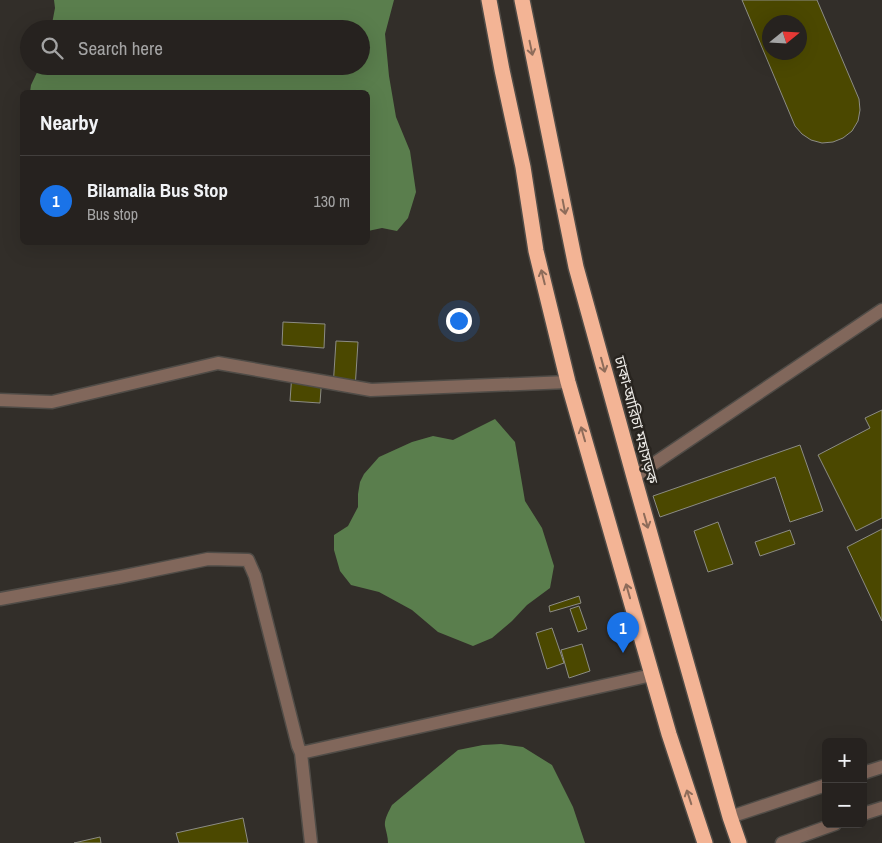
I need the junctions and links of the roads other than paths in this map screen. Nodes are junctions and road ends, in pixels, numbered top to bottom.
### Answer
1 (490, 0) edge
2 (522, 0) edge
3 (882, 310) edge
4 (568, 382) junction
5 (0, 400) edge
6 (634, 477) junction
7 (0, 599) edge
8 (652, 675) junction
9 (301, 753) junction
10 (882, 767) edge
11 (867, 772) edge
12 (822, 786) edge
13 (882, 808) edge
14 (867, 813) edge
15 (730, 817) junction
16 (824, 828) edge
17 (311, 843) edge
18 (705, 843) edge
19 (739, 843) edge
20 (782, 843) edge

4 -> 1 highway
2 -> 6 highway, ঢাকা-আরিচা মহাসড়ক
3 - 6 street
4 - 5 street
8 -> 4 highway
6 -> 15 highway, ঢাকা-আরিচা মহাসড়ক
7 - 9 street
8 - 9 street
18 -> 8 highway
9 - 17 street
10 - 11 street
12 - 15 street
13 - 14 street
15 - 19 highway, ঢাকা-আরিচা মহাসড়ক
16 - 20 street

